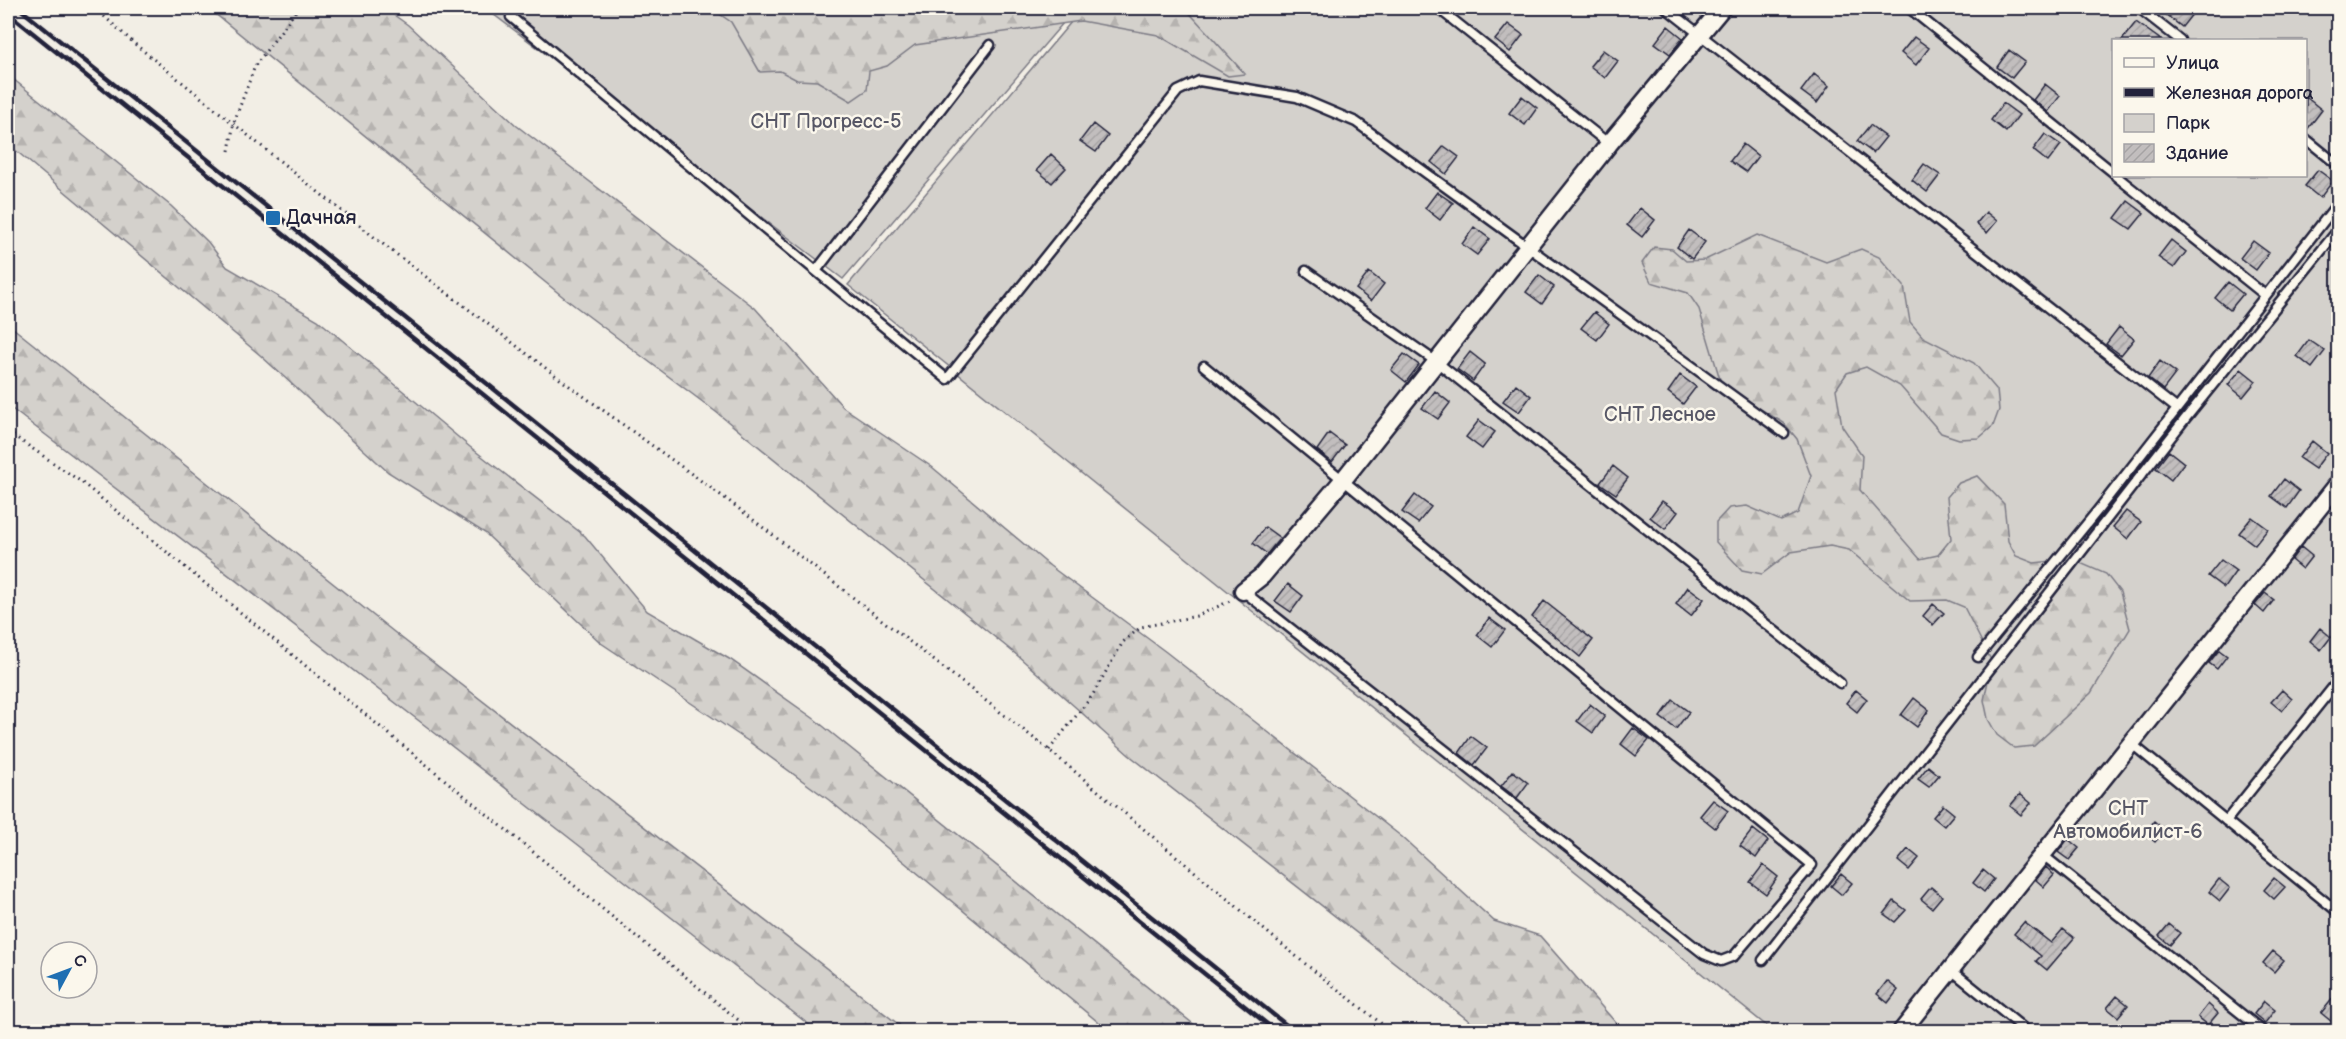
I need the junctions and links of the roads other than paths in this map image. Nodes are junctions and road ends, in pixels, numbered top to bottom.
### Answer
1 (1438, 8) edge
2 (1666, 8) edge
3 (1722, 8) edge
4 (1909, 8) edge
5 (2139, 8) edge
6 (511, 17) dead end
7 (1700, 35) junction
8 (2179, 39) edge
9 (990, 45) dead end
10 (2307, 140) edge
11 (1609, 144) junction
12 (2338, 165) edge
13 (2112, 172) edge
14 (2119, 177) edge
15 (2338, 203) edge
16 (2338, 230) edge
17 (1529, 248) junction
18 (816, 271) junction
19 (1306, 271) dead end
20 (2265, 296) junction
21 (1438, 363) junction
22 (1204, 366) dead end
23 (2176, 408) junction
24 (1784, 433) dead end
25 (1344, 480) junction
26 (2338, 484) edge
27 (1242, 591) joint
28 (1978, 657) dead end
29 (2338, 681) edge
30 (1840, 683) dead end
31 (2132, 744) junction
32 (2226, 821) junction
33 (2043, 855) junction
34 (2338, 912) edge
35 (1763, 960) dead end
36 (1949, 969) junction
37 (1901, 1032) edge
38 (2028, 1032) edge
39 (2264, 1032) edge

1 - 11 lane
2 - 7 lane
3 - 7 street
4 - 13 lane
5 - 8 lane
6 - 18 lane
7 - 11 street
7 - 23 lane
9 - 18 lane
10 - 12 lane
11 - 17 street
14 - 20 lane
15 - 20 lane
16 - 35 lane
17 - 18 lane
17 - 21 street
17 - 24 lane
19 - 21 lane
20 - 23 lane
21 - 25 street
21 - 30 lane
22 - 25 lane
23 - 28 lane
25 - 27 street
25 - 27 lane
26 - 31 street
29 - 32 lane
31 - 32 lane
31 - 33 street
32 - 34 lane
33 - 36 street
33 - 39 lane
36 - 37 street
36 - 38 lane

